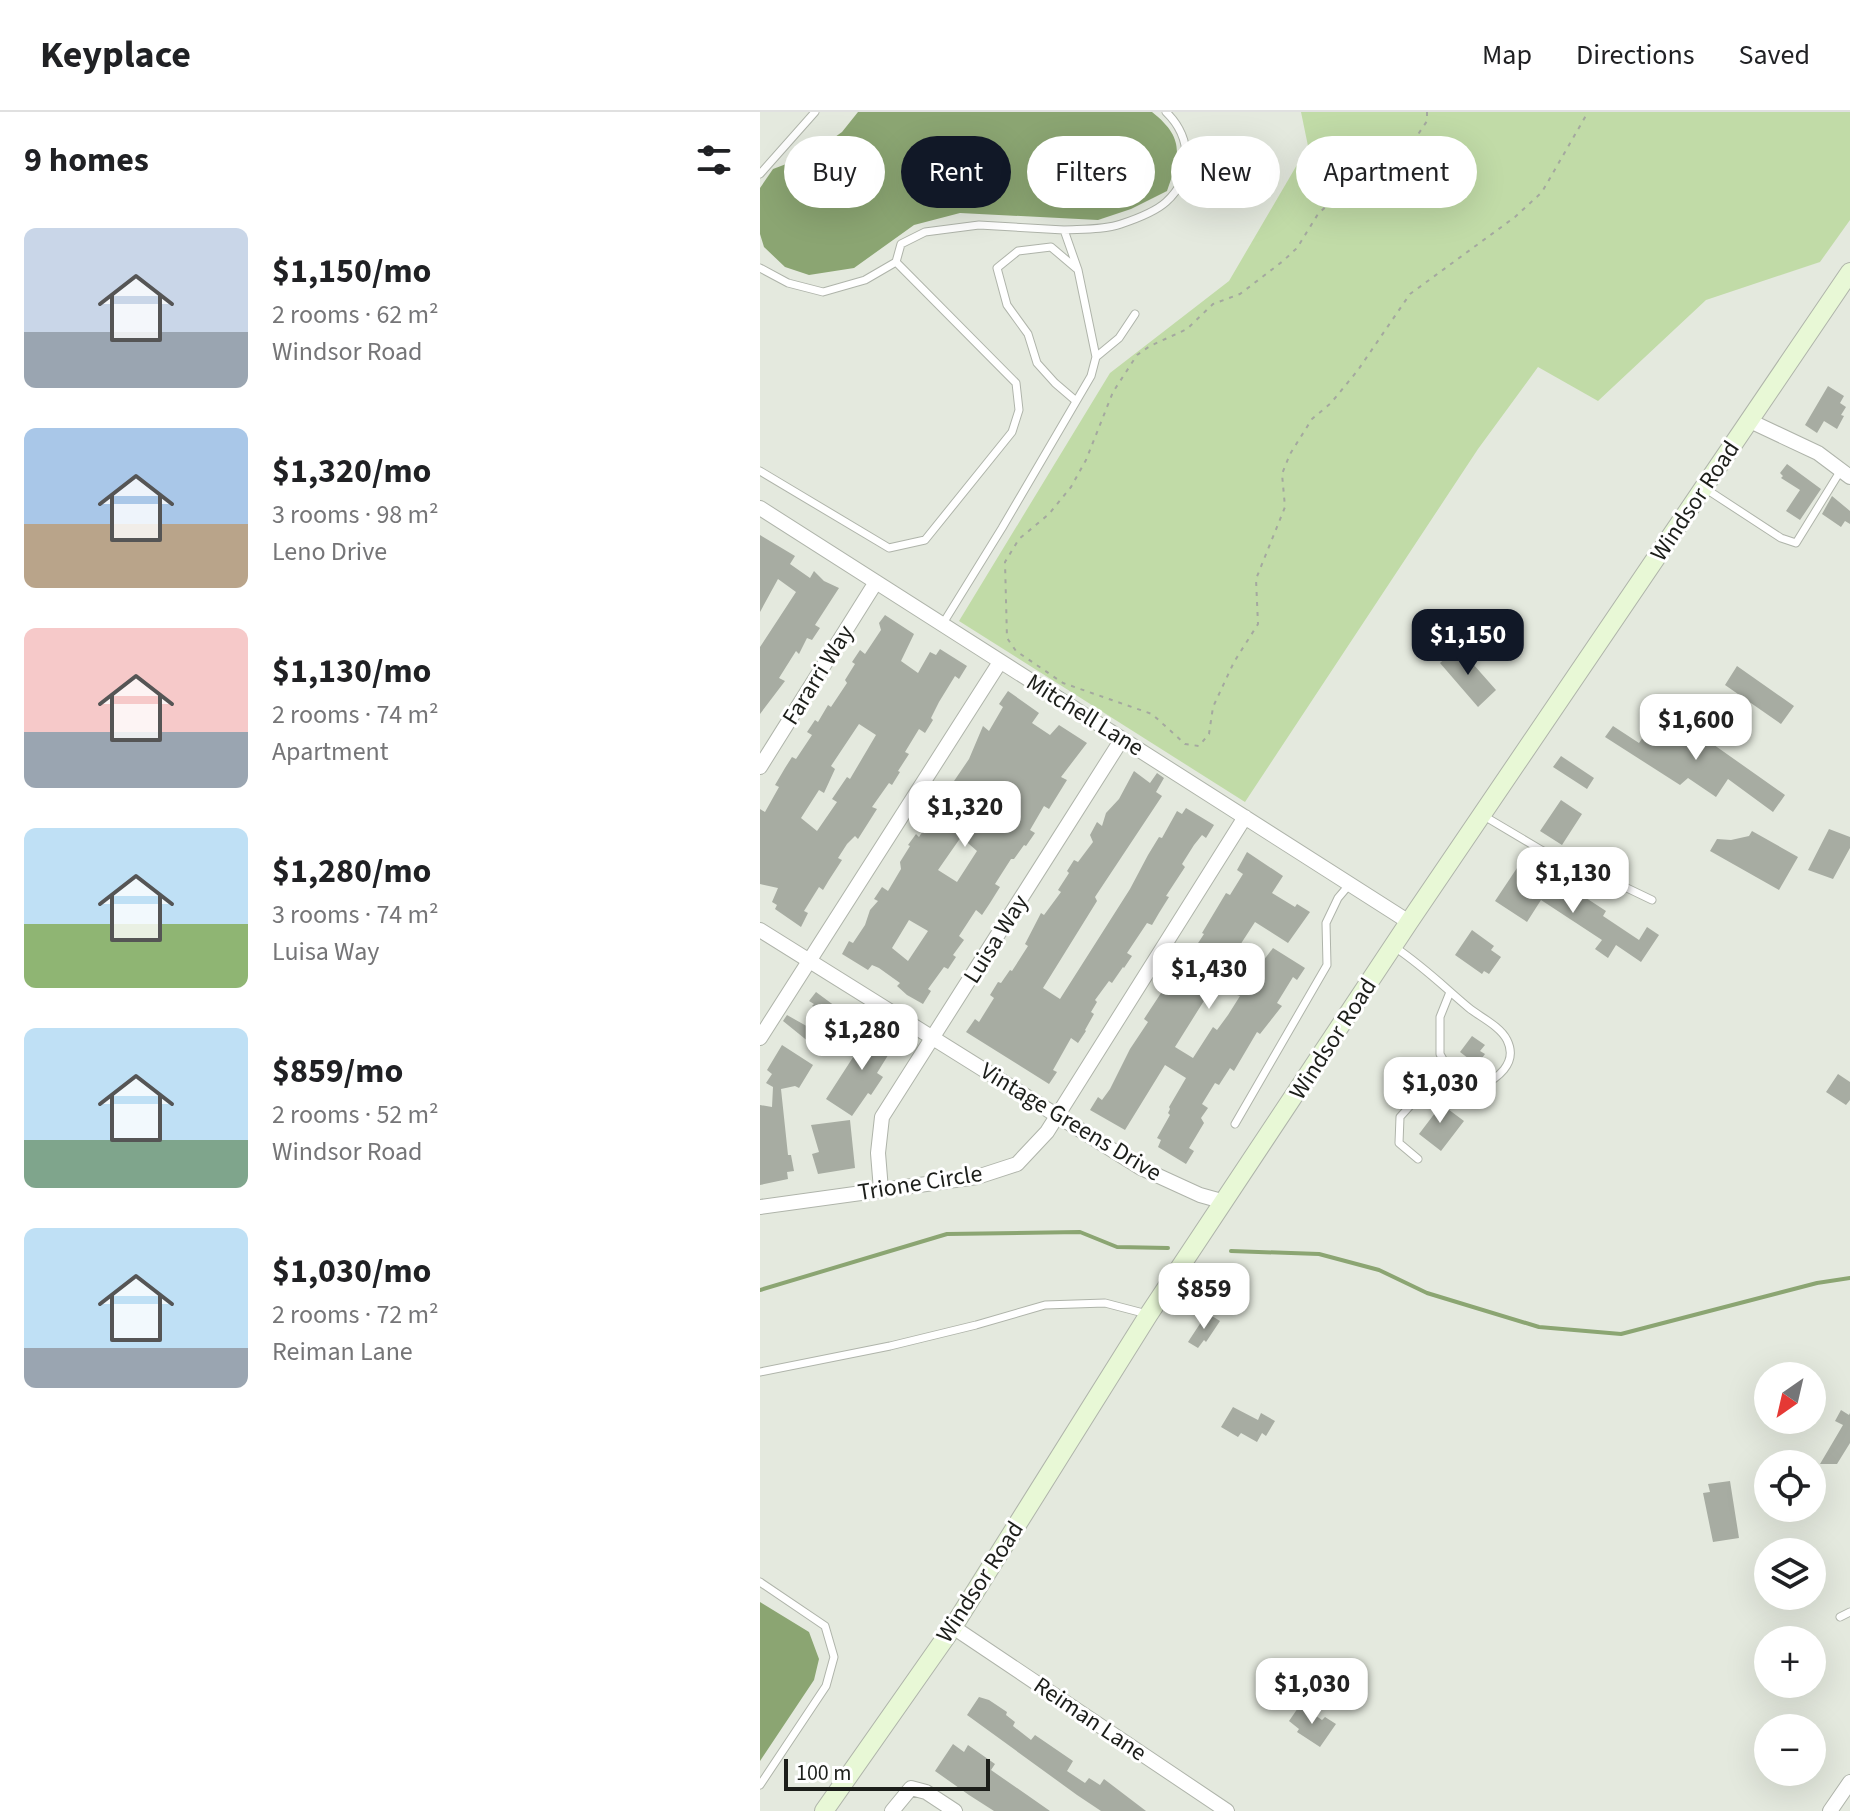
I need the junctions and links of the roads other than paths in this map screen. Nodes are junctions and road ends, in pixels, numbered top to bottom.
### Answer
1 (815, 112) edge
2 (1166, 112) edge
3 (760, 174) edge
4 (1064, 230) junction
5 (896, 262) junction
6 (760, 268) edge
7 (1078, 270) junction
8 (1850, 272) edge
9 (1135, 314) dead end
10 (1096, 357) junction
11 (1076, 401) junction
12 (1750, 421) junction
13 (760, 471) edge
14 (1846, 474) edge
15 (1704, 488) junction
16 (760, 508) edge
17 (876, 582) junction
18 (942, 625) junction
19 (1000, 662) junction
20 (1122, 739) junction
21 (760, 767) edge
22 (1482, 815) junction
23 (1245, 817) junction
24 (1350, 884) junction
25 (1652, 900) dead end
26 (1409, 922) junction
27 (760, 930) edge
28 (1394, 946) junction
29 (811, 961) junction
30 (1450, 992) junction
31 (760, 1038) edge
32 (933, 1038) junction
33 (1454, 1079) junction
34 (1057, 1117) junction
35 (1235, 1124) dead end
36 (1418, 1159) dead end
37 (881, 1190) junction
38 (1225, 1202) junction
39 (760, 1207) edge
40 (1149, 1314) junction
41 (760, 1372) edge
42 (760, 1582) edge
43 (1850, 1612) edge
44 (1840, 1617) dead end
45 (953, 1627) junction
46 (1850, 1782) edge
47 (760, 1785) edge
48 (824, 1811) edge
49 (892, 1811) edge
50 (955, 1811) edge
51 (1227, 1811) edge
52 (1830, 1811) edge

1 - 3 lane
2 - 4 lane
4 - 5 lane
4 - 7 lane
5 - 6 lane
5 - 13 lane
7 - 10 lane
7 - 11 lane
8 - 12 main road, Windsor Road
9 - 10 lane
10 - 11 lane
11 - 18 lane
12 - 14 street
12 - 15 main road, Windsor Road
14 - 15 lane
15 - 22 main road, Windsor Road
16 - 17 street, Mitchell Lane
17 - 18 street, Mitchell Lane
17 - 21 street, Fararri Way
18 - 19 street, Mitchell Lane
19 - 20 street, Mitchell Lane
19 - 29 street
20 - 23 street, Mitchell Lane
20 - 32 street, Luisa Way
22 - 25 lane
22 - 26 main road, Windsor Road
23 - 24 street, Mitchell Lane
23 - 34 street, Trione Circle
24 - 26 street, Mitchell Lane
24 - 35 lane, Windsor Road
26 - 28 main road, Windsor Road
27 - 29 street, Vintage Greens Drive
28 - 30 lane
28 - 38 main road, Windsor Road
29 - 31 street
29 - 32 street, Vintage Greens Drive
30 - 33 lane
30 - 33 lane
32 - 34 street, Vintage Greens Drive
32 - 37 street, Luisa Way
33 - 36 lane
34 - 37 street, Trione Circle
34 - 38 street, Vintage Greens Drive
37 - 39 street, Trione Circle
38 - 40 main road, Windsor Road
40 - 41 lane
40 - 45 main road, Windsor Road
42 - 47 lane
43 - 44 lane
45 - 48 main road, Windsor Road
45 - 51 street, Reiman Lane
46 - 52 street
49 - 50 street

